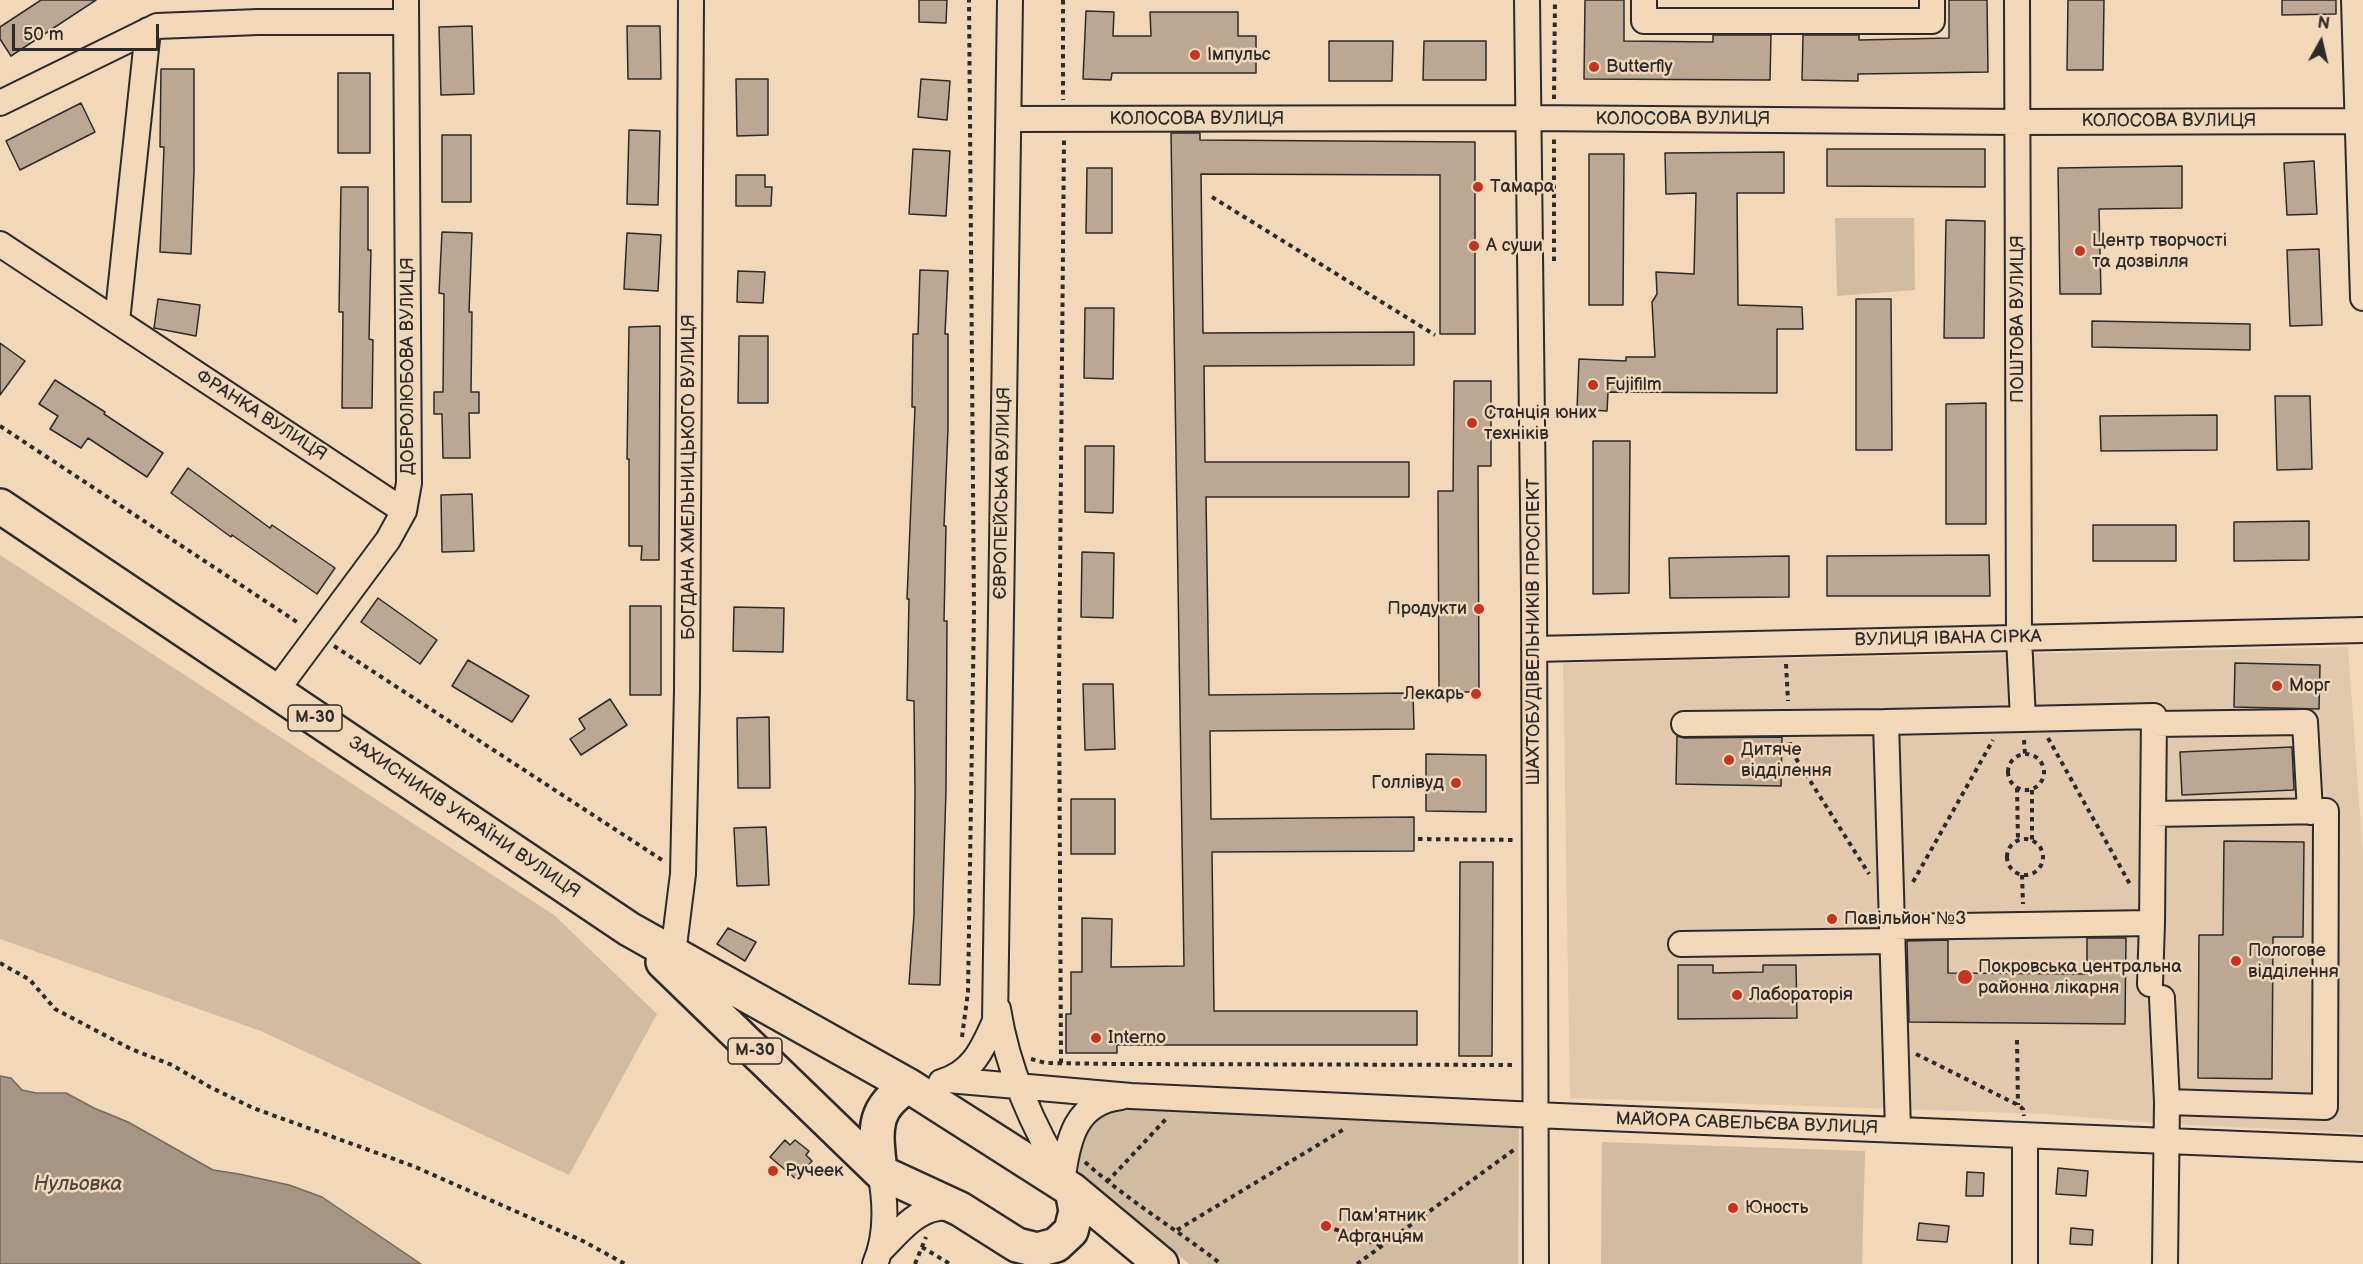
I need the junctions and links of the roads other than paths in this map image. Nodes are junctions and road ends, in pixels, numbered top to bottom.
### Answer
1 (691, 0) edge
2 (1010, 0) edge
3 (1527, 0) edge
4 (1644, 0) edge
5 (1932, 0) edge
6 (2017, 0) edge
7 (2355, 0) edge
8 (406, 11) edge
9 (1805, 11) edge
10 (148, 30) junction
11 (0, 103) edge
12 (1009, 118) junction
13 (1528, 118) junction
14 (2358, 121) junction
15 (2018, 122) junction
16 (0, 244) edge
17 (2363, 298) edge
18 (117, 321) junction
19 (0, 506) edge
20 (404, 511) junction
21 (2363, 630) edge
22 (2019, 638) junction
23 (1534, 649) junction
24 (276, 691) junction
25 (2022, 719) junction
26 (1887, 722) junction
27 (1684, 724) dead end
28 (2154, 724) junction
29 (2310, 812) junction
30 (2153, 814) junction
31 (2152, 923) junction
32 (1892, 924) junction
33 (629, 929) junction
34 (1681, 944) dead end
35 (673, 954) junction
36 (994, 986) junction
37 (948, 1080) junction
38 (909, 1086) junction
39 (1019, 1087) junction
40 (1131, 1096) junction
41 (2167, 1102) junction
42 (1538, 1114) junction
43 (1898, 1130) junction
44 (2025, 1136) junction
45 (2165, 1142) junction
46 (2363, 1149) edge
47 (880, 1172) junction
48 (1068, 1183) junction
49 (960, 1209) junction
50 (1017, 1245) junction
51 (878, 1256) edge
52 (1050, 1264) edge
53 (1161, 1264) edge
54 (1536, 1264) edge
55 (2025, 1264) edge
56 (2164, 1264) edge

1 - 35 street, БОГДАНА ХМЕЛЬНИЦЬКОГО ВУЛИЦЯ
2 - 12 street, ЄВРОПЕЙСЬКА ВУЛИЦЯ
3 - 13 street, ШАХТОБУДІВЕЛЬНИКІВ ПРОСПЕКТ
4 - 9 street
5 - 9 street
6 - 15 street, ПОШТОВА ВУЛИЦЯ
7 - 14 street
8 - 10 street
8 - 20 street, ДОБРОЛЮБОВА ВУЛИЦЯ
10 - 11 street
10 - 18 street
12 - 13 street, КОЛОСОВА ВУЛИЦЯ
12 - 36 street, ЄВРОПЕЙСЬКА ВУЛИЦЯ
13 - 15 street, КОЛОСОВА ВУЛИЦЯ
13 - 23 street, ШАХТОБУДІВЕЛЬНИКІВ ПРОСПЕКТ
14 - 15 street, КОЛОСОВА ВУЛИЦЯ
14 - 17 street
15 - 22 street, ПОШТОВА ВУЛИЦЯ
16 - 18 street, ФРАНКА ВУЛИЦЯ
18 - 20 street, ФРАНКА ВУЛИЦЯ
19 - 24 highway, ЗАХИСНИКІВ УКРАЇНИ ВУЛИЦЯ / М-30
20 - 24 street, ДОБРОЛЮБОВА ВУЛИЦЯ
21 - 22 street, ВУЛИЦЯ ІВАНА СІРКА
22 - 23 street, ВУЛИЦЯ ІВАНА СІРКА
22 - 25 street, ПОШТОВА ВУЛИЦЯ
23 - 42 street, ШАХТОБУДІВЕЛЬНИКІВ ПРОСПЕКТ
24 - 33 highway, ЗАХИСНИКІВ УКРАЇНИ ВУЛИЦЯ / М-30
25 - 26 street
25 - 28 street
26 - 27 street
26 - 32 street
28 - 29 street
28 - 30 street
29 - 30 street
29 - 41 street
30 - 31 street
31 - 32 street
31 - 41 street
32 - 34 street
32 - 43 street
33 - 35 highway, ЗАХИСНИКІВ УКРАЇНИ ВУЛИЦЯ / М-30
33 - 47 highway, ЗАХИСНИКІВ УКРАЇНИ ВУЛИЦЯ / М-30
35 - 38 highway, ЗАХИСНИКІВ УКРАЇНИ ВУЛИЦЯ / М-30
36 - 37 street, ЄВРОПЕЙСЬКА ВУЛИЦЯ
36 - 39 street, ЄВРОПЕЙСЬКА ВУЛИЦЯ
37 - 38 street, ЄВРОПЕЙСЬКА ВУЛИЦЯ
37 - 39 street, МАЙОРА САВЕЛЬЄВА ВУЛИЦЯ
38 - 47 highway
38 - 48 highway, М-30
39 - 40 street, МАЙОРА САВЕЛЬЄВА ВУЛИЦЯ
39 - 48 street, ЄВРОПЕЙСЬКА ВУЛИЦЯ
40 - 42 street, МАЙОРА САВЕЛЬЄВА ВУЛИЦЯ
40 - 48 street, МАЙОРА САВЕЛЬЄВА ВУЛИЦЯ
41 - 45 street
42 - 43 street, МАЙОРА САВЕЛЬЄВА ВУЛИЦЯ
42 - 54 street, ШАХТОБУДІВЕЛЬНИКІВ ПРОСПЕКТ
43 - 44 street, МАЙОРА САВЕЛЬЄВА ВУЛИЦЯ
44 - 45 street, МАЙОРА САВЕЛЬЄВА ВУЛИЦЯ
44 - 55 street
45 - 46 street, МАЙОРА САВЕЛЬЄВА ВУЛИЦЯ
45 - 56 street
47 - 49 highway, М-30
47 - 51 street
48 - 50 highway
48 - 53 highway, М-30
49 - 50 highway, М-30
49 - 51 street
50 - 52 highway, М-30

